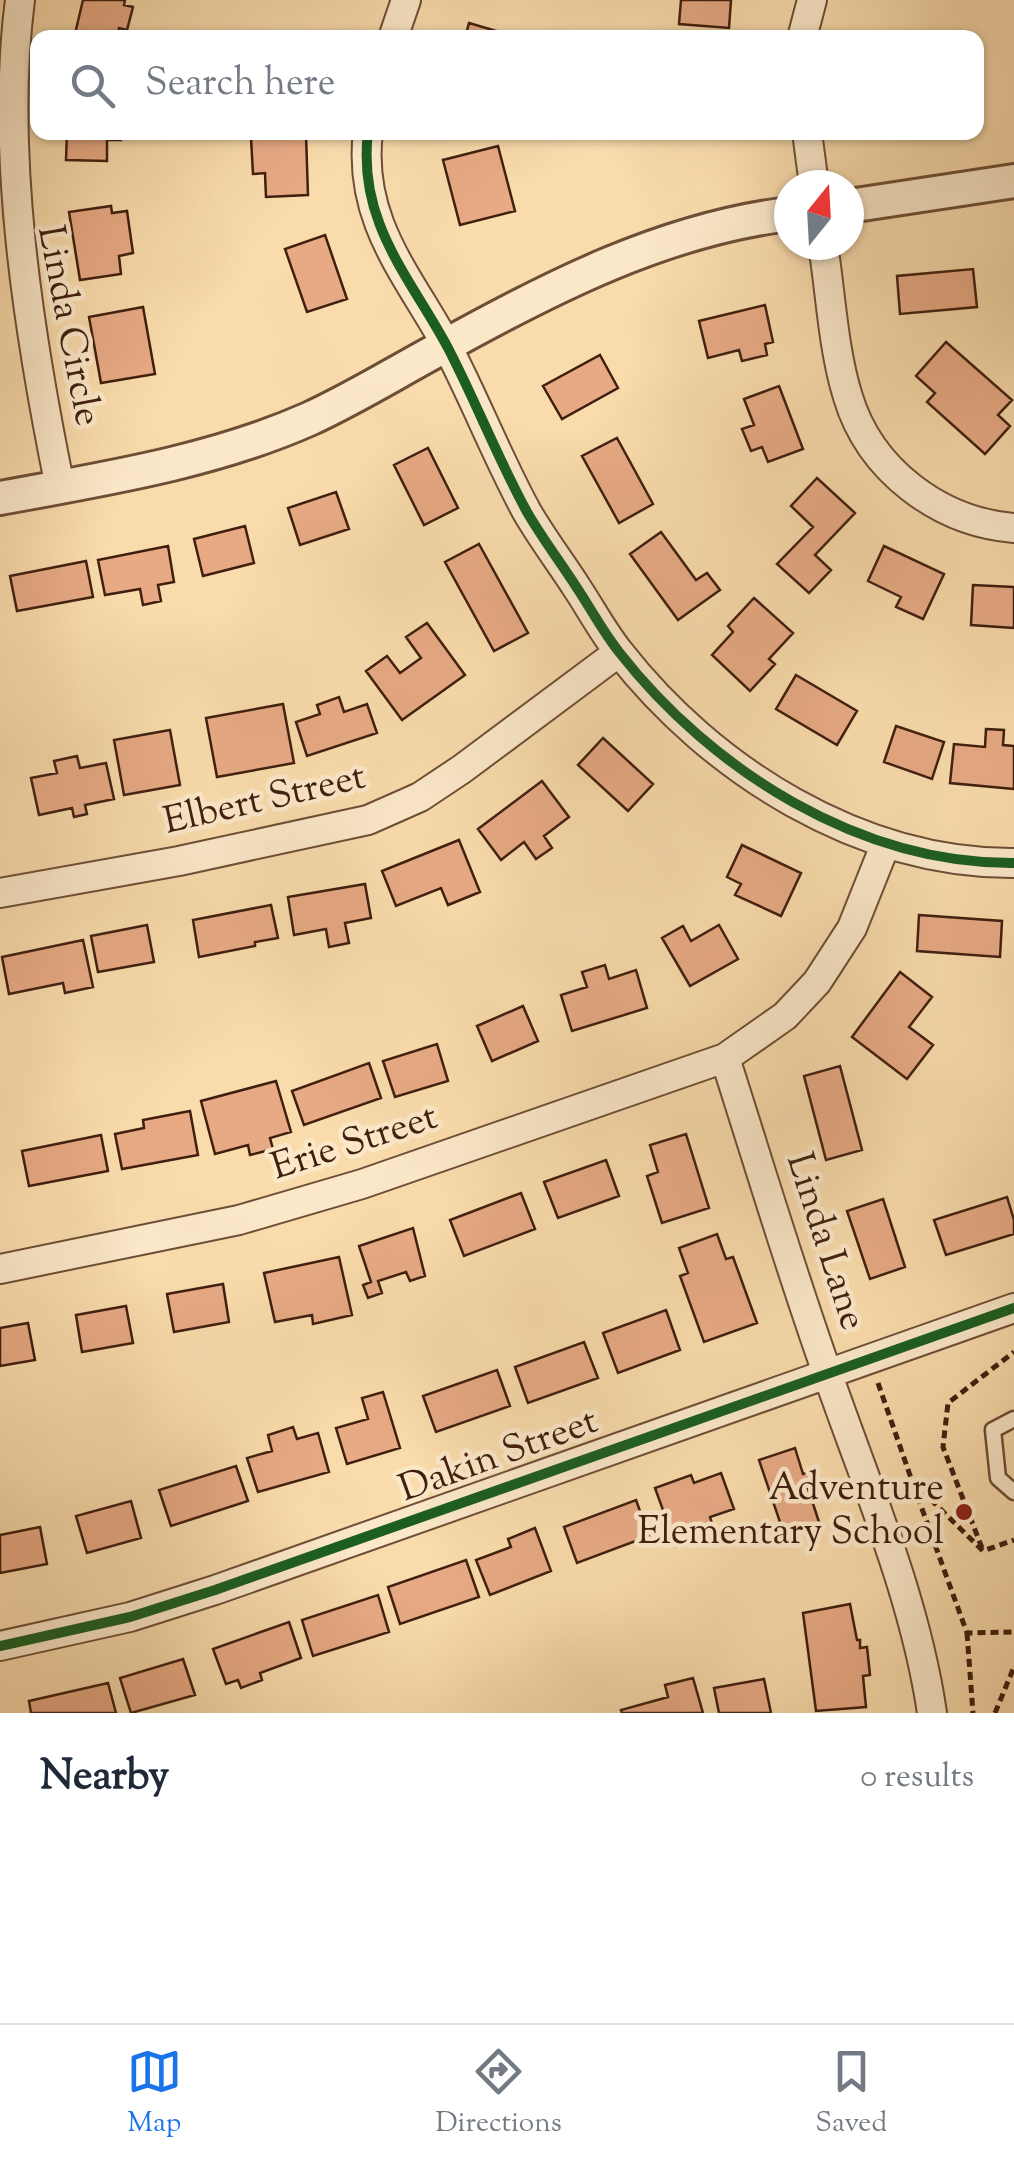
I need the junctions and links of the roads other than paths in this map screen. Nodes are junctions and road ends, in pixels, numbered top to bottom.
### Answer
1 (20, 0) edge
2 (406, 0) edge
3 (812, 0) edge
4 (397, 30) edge
5 (804, 30) edge
6 (368, 140) edge
7 (808, 140) edge
8 (812, 170) edge
9 (1014, 181) edge
10 (864, 204) edge
11 (774, 217) edge
12 (825, 260) edge
13 (446, 345) junction
14 (60, 487) junction
15 (0, 498) edge
16 (1014, 528) edge
17 (619, 652) junction
18 (886, 843) junction
19 (1014, 862) edge
20 (0, 893) edge
21 (724, 1058) junction
22 (0, 1269) edge
23 (1014, 1308) edge
24 (826, 1372) junction
25 (1014, 1419) edge
26 (1014, 1492) edge
27 (0, 1646) edge
28 (932, 1713) edge

1 - 14 street, Linda Circle
2 - 4 street
3 - 5 street
6 - 13 street
7 - 8 street
9 - 10 street
11 - 13 street
12 - 16 street
13 - 14 street
13 - 17 street
14 - 15 street
17 - 18 street
17 - 20 street, Elbert Street
18 - 19 street
18 - 21 street
21 - 22 street, Erie Street
21 - 24 street, Linda Lane
23 - 24 street, Dakin Street
24 - 27 street, Dakin Street
24 - 28 street, Linda Lane
25 - 26 lane

